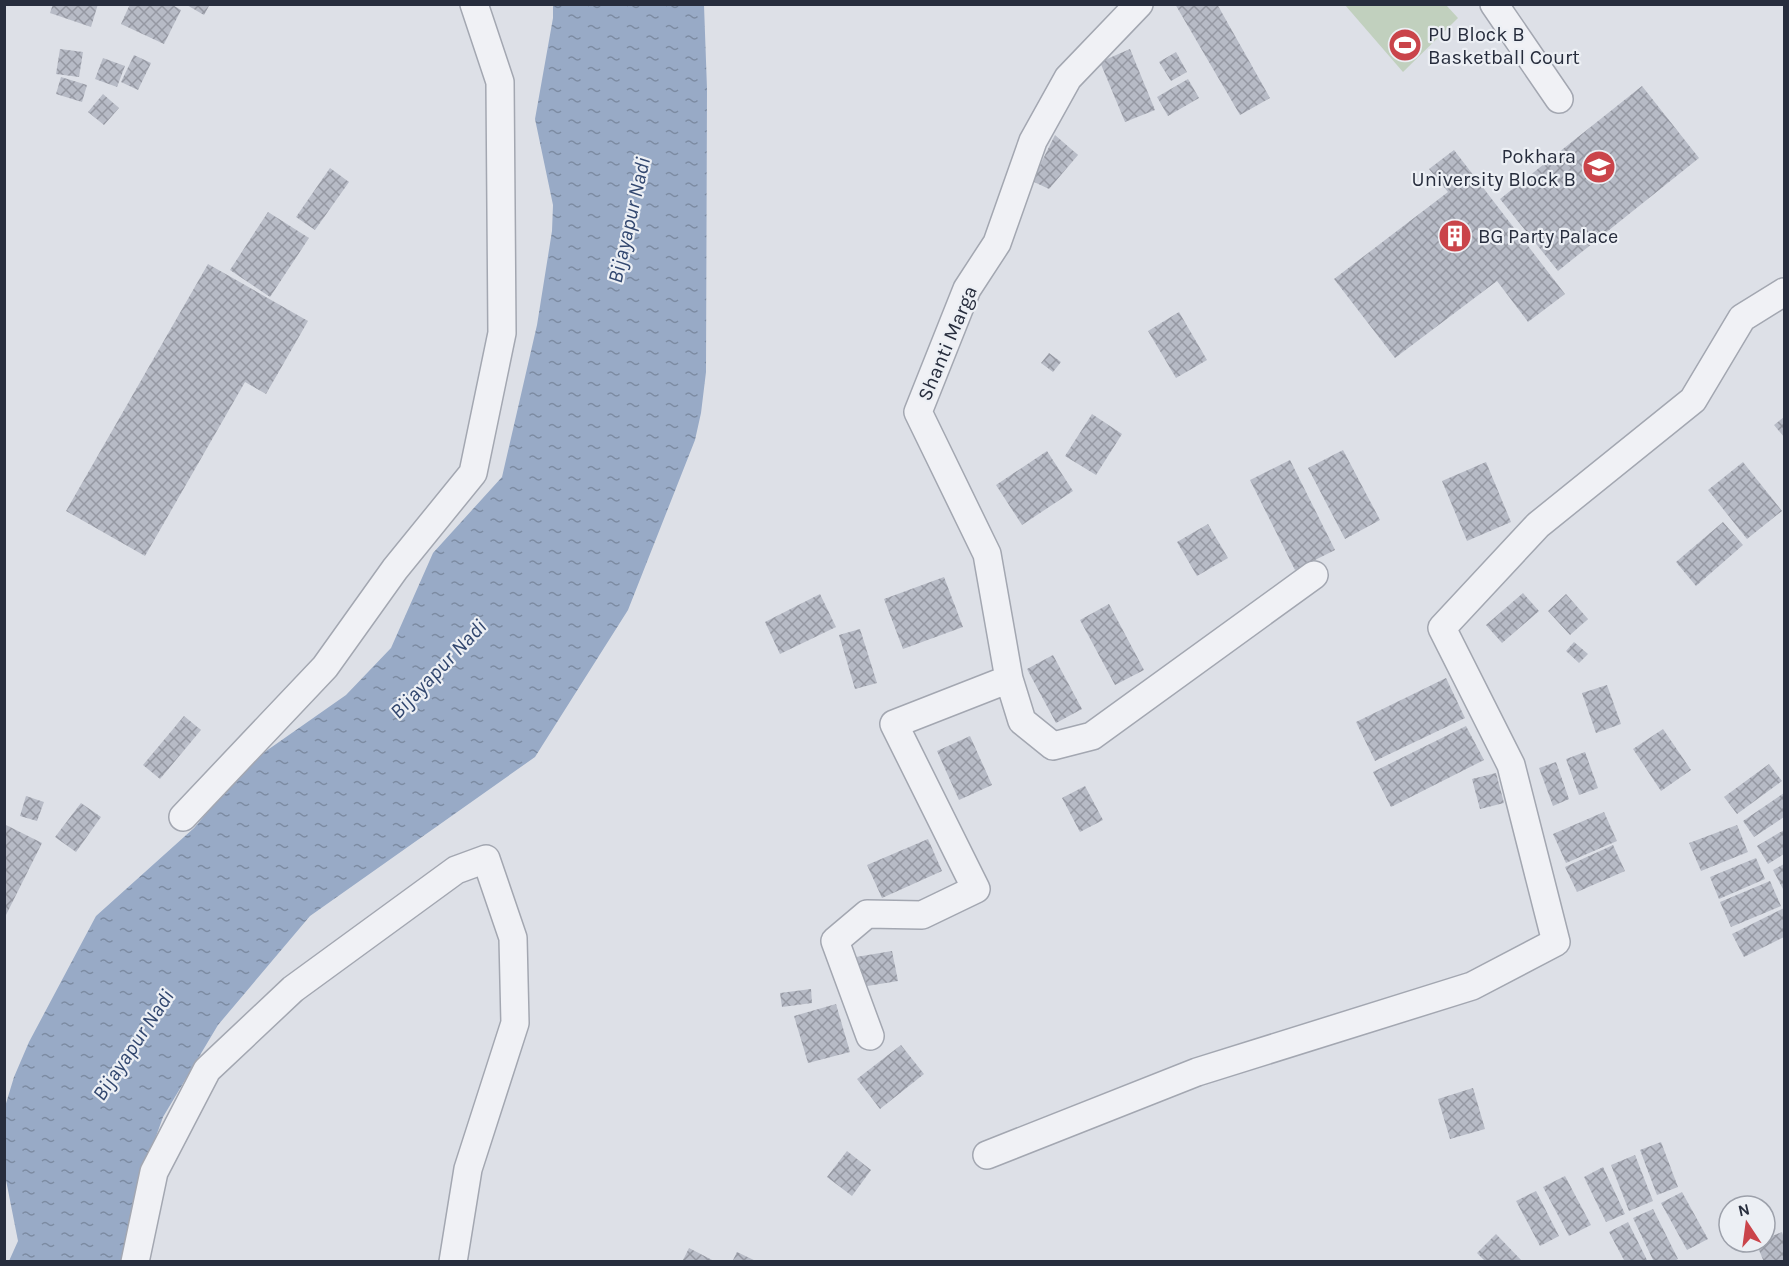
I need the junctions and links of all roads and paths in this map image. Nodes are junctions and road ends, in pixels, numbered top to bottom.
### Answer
1 (474, 4) edge
2 (1139, 4) edge
3 (1494, 4) edge
4 (1559, 99) dead end
5 (1785, 292) edge
6 (1314, 576) dead end
7 (1009, 679) junction
8 (183, 817) dead end
9 (870, 1036) dead end
10 (987, 1155) dead end
11 (135, 1262) edge
12 (453, 1262) edge

1 - 8 street
2 - 7 street, Shanti Marga
3 - 4 street
5 - 10 street
6 - 7 street, Shanti Marga
7 - 9 street
11 - 12 street

